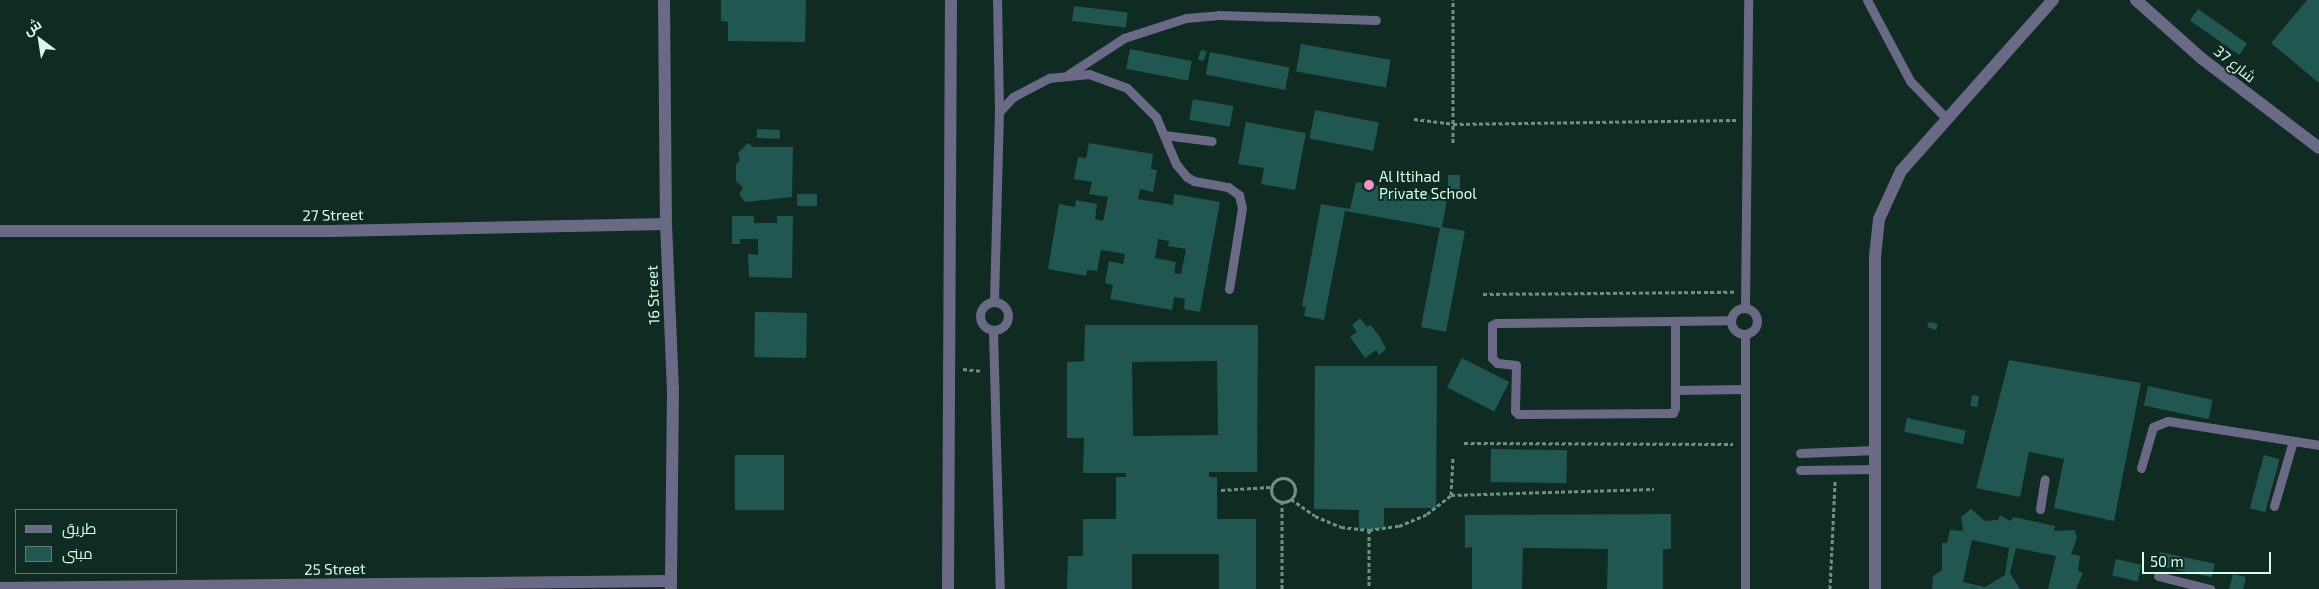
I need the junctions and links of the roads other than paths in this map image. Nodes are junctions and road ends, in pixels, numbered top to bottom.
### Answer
1 (664, 0) edge
2 (951, 0) edge
3 (997, 0) edge
4 (1748, 0) edge
5 (1867, 0) edge
6 (2054, 0) edge
7 (2136, 0) edge
8 (1376, 20) dead end
9 (1069, 74) junction
10 (999, 112) junction
11 (1947, 119) junction
12 (1164, 135) junction
13 (1212, 141) dead end
14 (2319, 148) edge
15 (666, 224) junction
16 (0, 231) edge
17 (1229, 289) dead end
18 (994, 302) junction
19 (1745, 307) junction
20 (1731, 320) junction
21 (1675, 322) junction
22 (993, 330) junction
23 (1745, 334) junction
24 (1745, 389) junction
25 (1676, 390) junction
26 (2293, 441) junction
27 (2319, 446) edge
28 (1876, 450) junction
29 (1800, 453) dead end
30 (2141, 468) dead end
31 (1876, 469) junction
32 (1800, 470) dead end
33 (2045, 479) dead end
34 (2274, 506) dead end
35 (2040, 509) dead end
36 (2158, 576) dead end
37 (671, 585) edge
38 (0, 588) edge
39 (948, 589) edge
40 (1000, 589) edge
41 (1745, 589) edge
42 (1875, 589) edge
43 (2210, 589) edge

1 - 15 street, 16 Street
2 - 39 street
3 - 10 lane
4 - 19 lane
5 - 11 lane
6 - 11 street
7 - 14 street, شارع 37
8 - 9 lane
9 - 10 lane
9 - 12 lane
10 - 18 lane
11 - 28 street
12 - 13 lane
12 - 17 lane
15 - 16 street, 27 Street
15 - 37 street, 16 Street
18 - 22 lane
18 - 22 lane
19 - 20 lane
19 - 23 lane
20 - 21 lane
20 - 23 lane
21 - 25 lane
21 - 25 lane
22 - 40 lane
23 - 24 lane
24 - 25 lane
24 - 41 lane
26 - 27 lane
26 - 30 lane
26 - 34 lane
28 - 29 lane
28 - 31 street
31 - 32 lane
31 - 42 street
33 - 35 lane
36 - 43 lane
37 - 38 street, 25 Street

